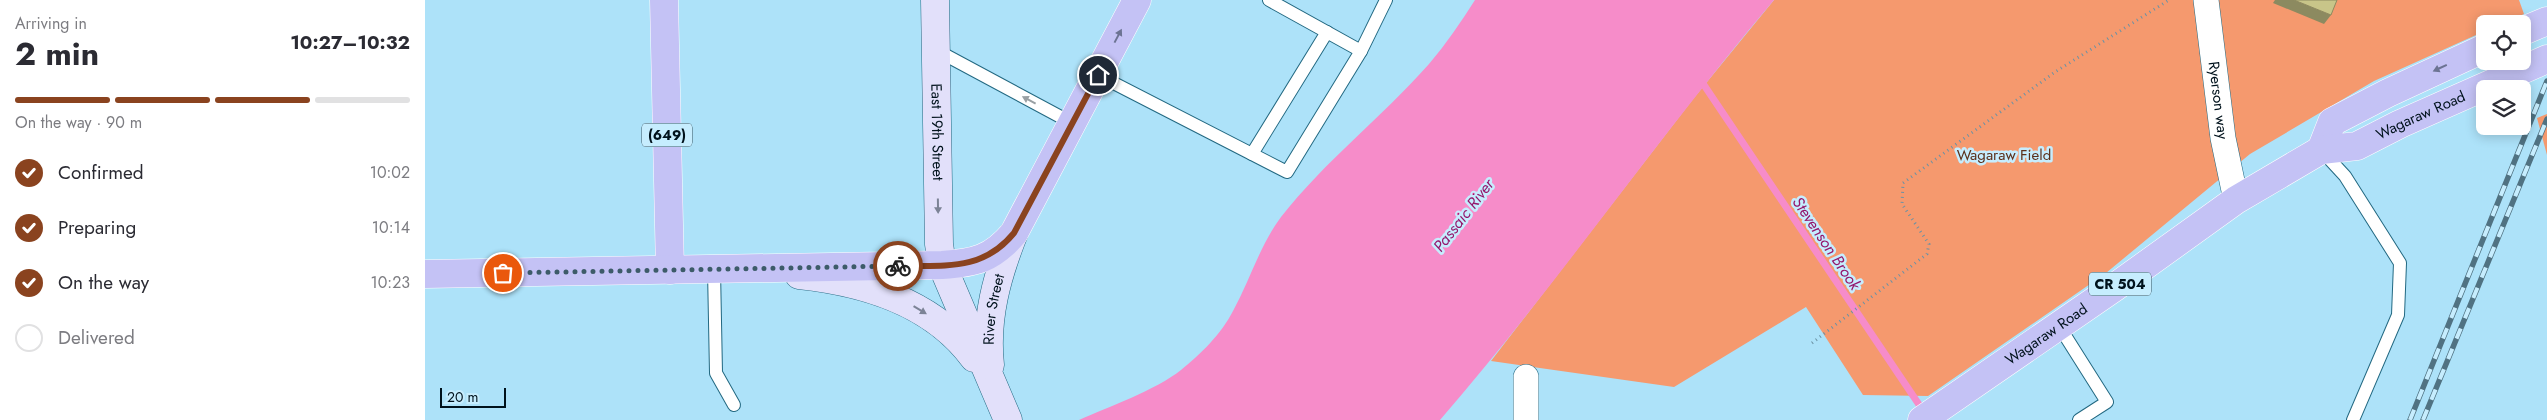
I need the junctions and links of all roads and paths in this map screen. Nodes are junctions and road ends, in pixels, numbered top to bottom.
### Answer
1 (664, 0) edge
2 (935, 0) edge
3 (1137, 0) edge
4 (1269, 0) edge
5 (1386, 0) edge
6 (2169, 0) edge
7 (2206, 0) edge
8 (2547, 20) edge
9 (2531, 27) edge
10 (1327, 32) junction
11 (936, 50) junction
12 (1361, 51) junction
13 (2476, 52) edge
14 (2547, 60) edge
15 (1098, 75) junction
16 (1072, 123) junction
17 (2321, 150) junction
18 (1253, 154) junction
19 (2236, 200) junction
20 (1014, 233) junction
21 (942, 265) junction
22 (755, 269) junction
23 (670, 270) junction
24 (714, 270) junction
25 (425, 274) edge
26 (2059, 326) junction
27 (1813, 343) dead end
28 (1526, 377) dead end
29 (991, 381) junction
30 (734, 405) dead end
31 (1934, 416) edge
32 (1008, 420) edge
33 (1526, 420) edge
34 (2079, 420) edge
35 (2353, 420) edge

1 - 23 main road, (649)
2 - 11 main road, East 19th Street
15 -> 3 main road, River Street
4 - 10 lane
5 - 12 lane
6 - 27 path
7 - 19 street, Ryerson way
8 - 9 main road
10 - 12 lane
10 - 18 lane
16 -> 11 lane
11 -> 21 main road, East 19th Street
12 - 18 lane
13 -> 17 main road
14 - 17 main road, Wagaraw Road / CR 504
15 - 16 main road, River Street
15 - 18 lane
16 - 20 main road, River Street
17 - 19 main road, Wagaraw Road / CR 504
17 - 35 lane
19 - 26 main road, Wagaraw Road / CR 504
20 - 21 main road
20 - 29 main road, River Street
21 - 22 main road
21 - 29 main road, East 19th Street
22 - 24 main road
22 -> 29 main road
23 - 24 main road
23 - 25 main road
24 - 30 lane
26 - 31 main road, Wagaraw Road / CR 504
26 - 34 lane
28 - 33 street
29 - 32 main road

